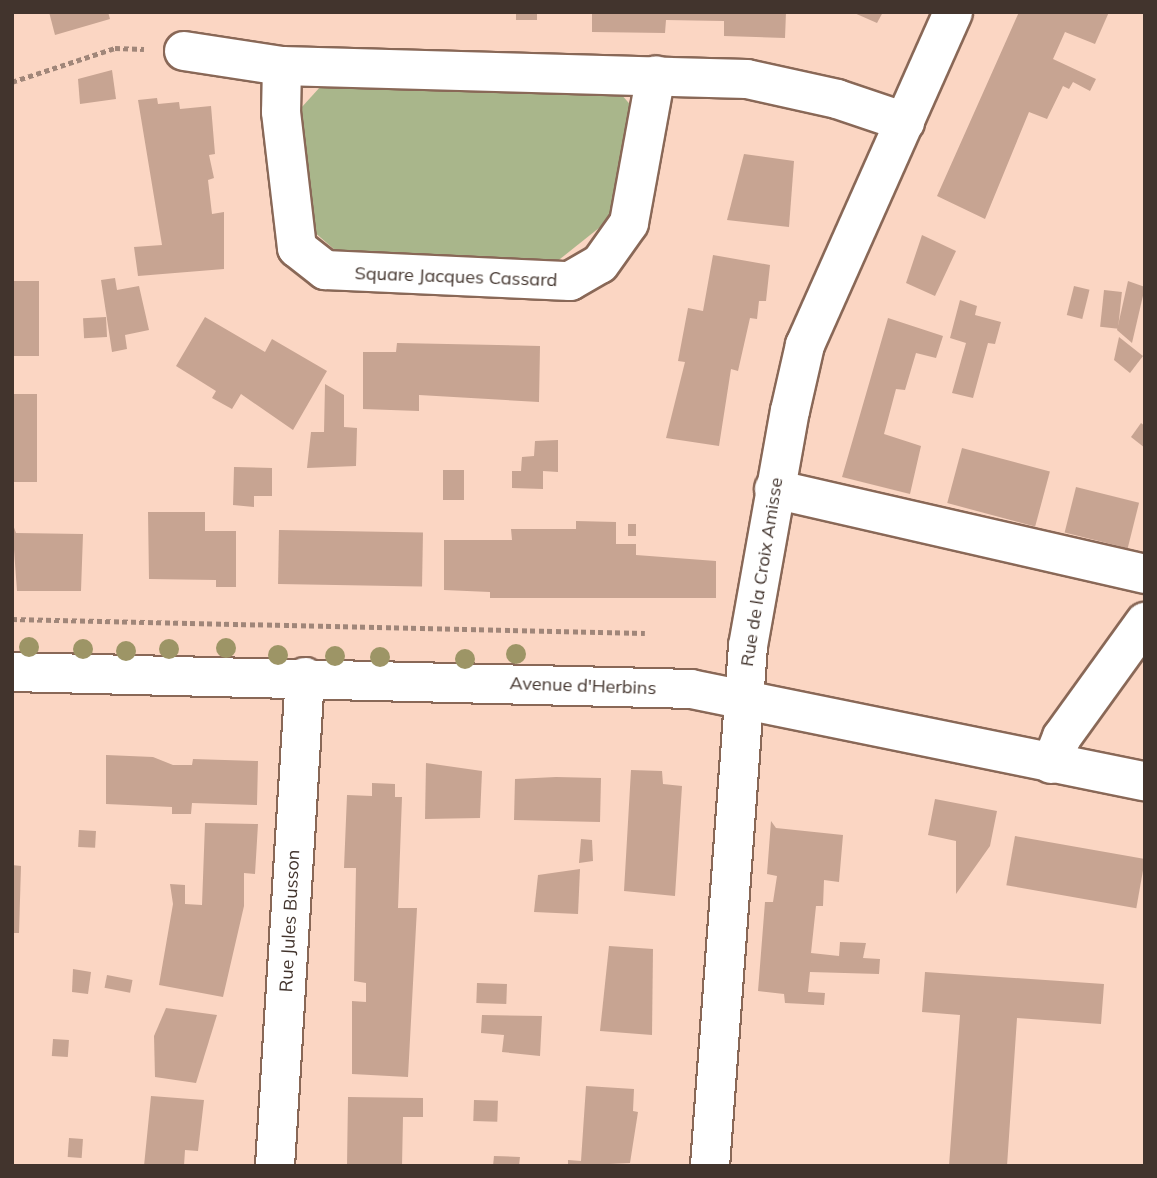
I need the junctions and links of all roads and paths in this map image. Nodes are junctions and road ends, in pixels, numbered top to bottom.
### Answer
1 (953, 12) edge
2 (184, 51) joint
3 (282, 66) junction
4 (656, 75) junction
5 (12, 82) edge
6 (905, 122) junction
7 (774, 489) junction
8 (1145, 574) edge
9 (12, 619) edge
10 (1145, 622) edge
11 (645, 633) dead end
12 (12, 671) edge
13 (305, 677) junction
14 (743, 700) junction
15 (1051, 764) junction
16 (1145, 781) edge
17 (275, 1166) edge
18 (709, 1166) edge

1 - 6 street, Rue de la Croix Amisse
2 - 3 street
2 - 5 path
3 - 4 street
3 - 4 street, Square Jacques Cassard
4 - 6 street
6 - 7 street, Rue de la Croix Amisse
7 - 8 street
7 - 14 street, Rue de la Croix Amisse
9 - 11 path
10 - 15 street
12 - 13 street, Avenue d'Herbins
13 - 14 street, Avenue d'Herbins
13 - 17 street, Rue Jules Busson
14 - 15 street, Avenue d'Herbins
14 - 18 street, Rue de la Croix Amisse
15 - 16 street, Avenue d'Herbins

